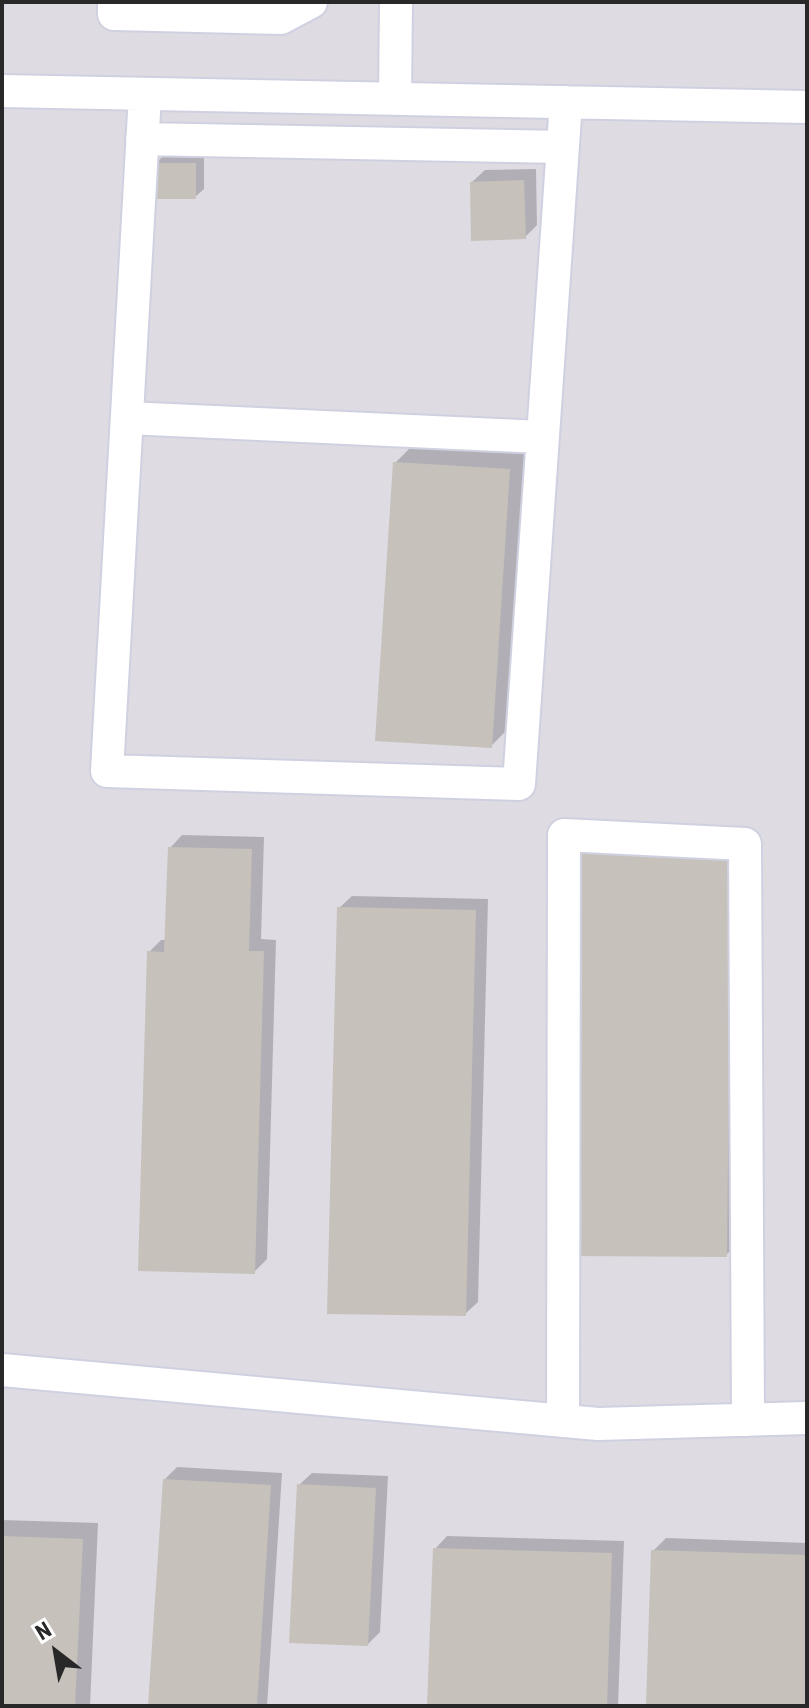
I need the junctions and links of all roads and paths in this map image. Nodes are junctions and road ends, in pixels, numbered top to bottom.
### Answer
1 (114, 2) edge
2 (311, 2) edge
3 (396, 2) edge
4 (2, 91) edge
5 (145, 94) junction
6 (395, 99) junction
7 (566, 102) junction
8 (807, 107) edge
9 (142, 139) junction
10 (563, 147) junction
11 (127, 418) junction
12 (542, 437) junction
13 (2, 1370) edge
14 (807, 1418) edge
15 (748, 1420) junction
16 (563, 1421) junction

1 - 2 street
3 - 6 street
4 - 5 street
5 - 6 street
5 - 9 street
6 - 7 street
7 - 8 street
7 - 10 street
9 - 10 street
9 - 11 street
10 - 12 street
11 - 12 street
11 - 12 street
13 - 16 street
14 - 15 street
15 - 16 street
15 - 16 street

